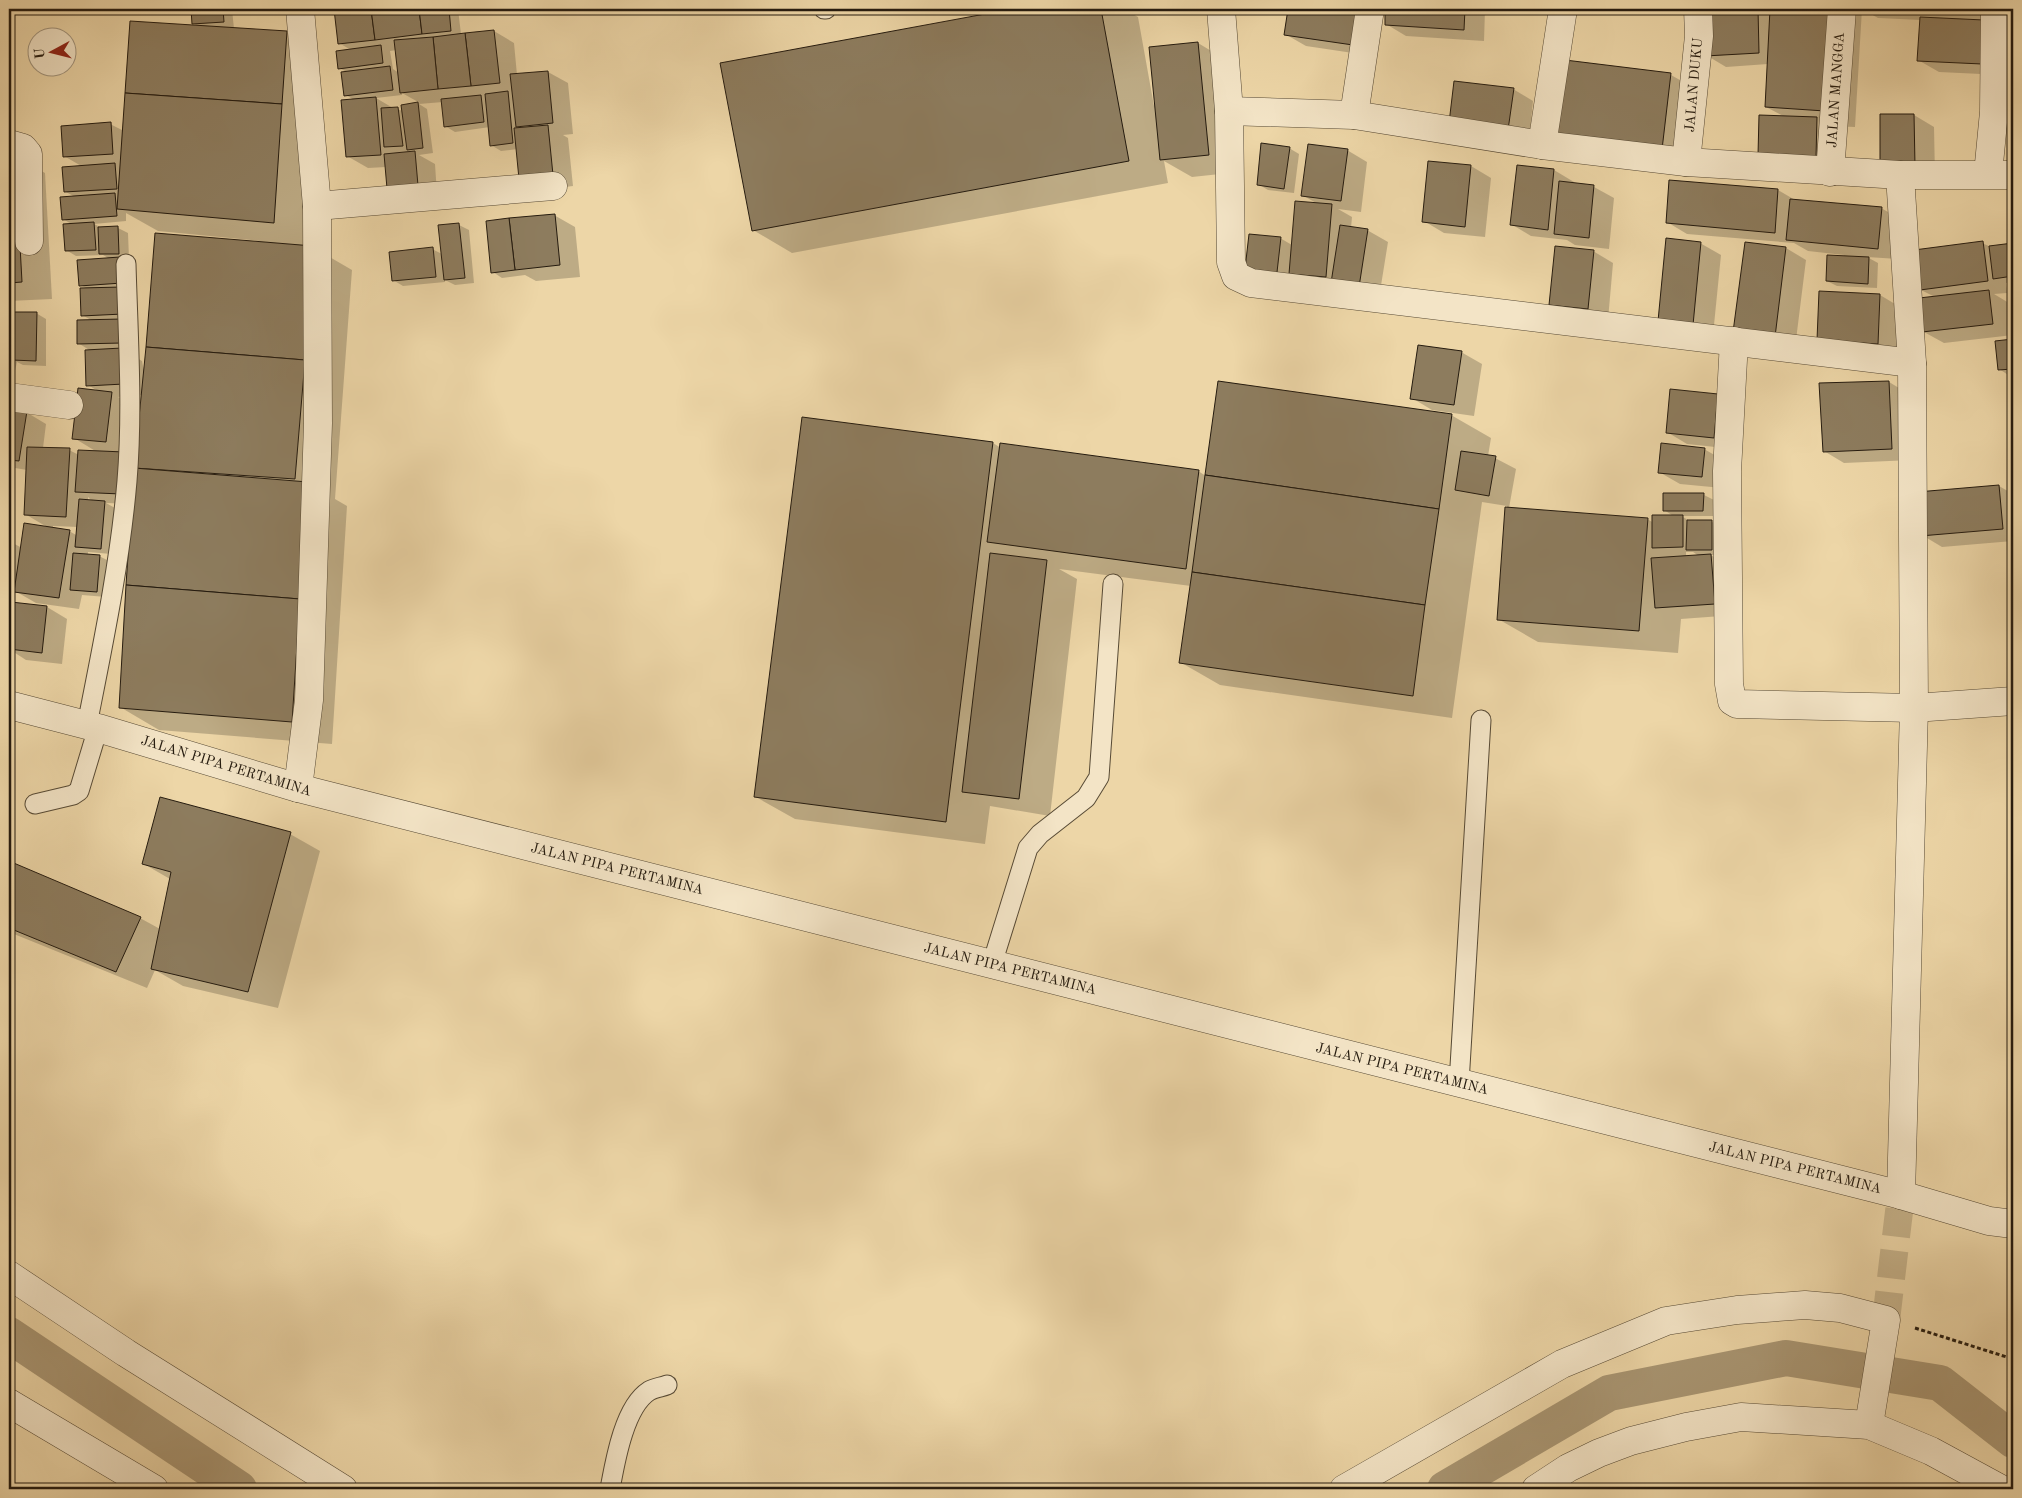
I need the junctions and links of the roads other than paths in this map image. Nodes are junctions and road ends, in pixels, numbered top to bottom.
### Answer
1 (300, 9) edge
2 (1221, 9) edge
3 (1370, 9) edge
4 (1563, 9) edge
5 (1698, 9) edge
6 (1842, 9) edge
7 (1995, 9) edge
8 (1228, 111) junction
9 (1354, 115) junction
10 (9, 144) edge
11 (1542, 145) junction
12 (1686, 162) junction
13 (1830, 172) junction
14 (1900, 175) junction
15 (2001, 175) edge
16 (553, 186) dead end
17 (317, 206) junction
18 (29, 241) dead end
19 (126, 264) dead end
20 (1734, 341) junction
21 (1912, 363) junction
22 (9, 397) edge
23 (69, 405) dead end
24 (1113, 584) dead end
25 (2013, 701) edge
26 (9, 705) edge
27 (1914, 708) junction
28 (1481, 720) dead end
29 (92, 726) junction
30 (298, 788) junction
31 (35, 804) dead end
32 (992, 964) junction
33 (1460, 1083) junction
34 (1901, 1195) junction
35 (2013, 1224) edge
36 (9, 1275) edge
37 (667, 1385) dead end
38 (9, 1403) edge
39 (1871, 1416) junction
40 (154, 1489) edge
41 (343, 1489) edge
42 (610, 1489) edge
43 (1344, 1489) edge
44 (1536, 1489) edge
45 (2001, 1489) edge

1 - 17 street
2 - 8 street
3 - 9 street
4 - 11 street
5 - 12 street, JALAN DUKU
6 - 13 street, JALAN MANGGA
7 - 15 street
8 - 9 street
8 - 20 street
9 - 11 street
10 - 18 street
11 - 12 street
12 - 13 street
13 - 14 street
14 - 15 street
14 - 21 street
16 - 17 street
17 - 30 street
19 - 29 lane
20 - 21 street
20 - 27 street
21 - 27 street
22 - 23 street
24 - 32 lane
25 - 27 street
26 - 29 street, JALAN PIPA PERTAMINA
27 - 34 street
28 - 33 lane
29 - 30 street, JALAN PIPA PERTAMINA
29 - 31 lane
30 - 32 street, JALAN PIPA PERTAMINA
32 - 33 street, JALAN PIPA PERTAMINA
33 - 34 street, JALAN PIPA PERTAMINA
34 - 35 street, JALAN PIPA PERTAMINA
36 - 41 street
37 - 42 lane
38 - 40 street
39 - 43 street
39 - 44 street
39 - 45 street

